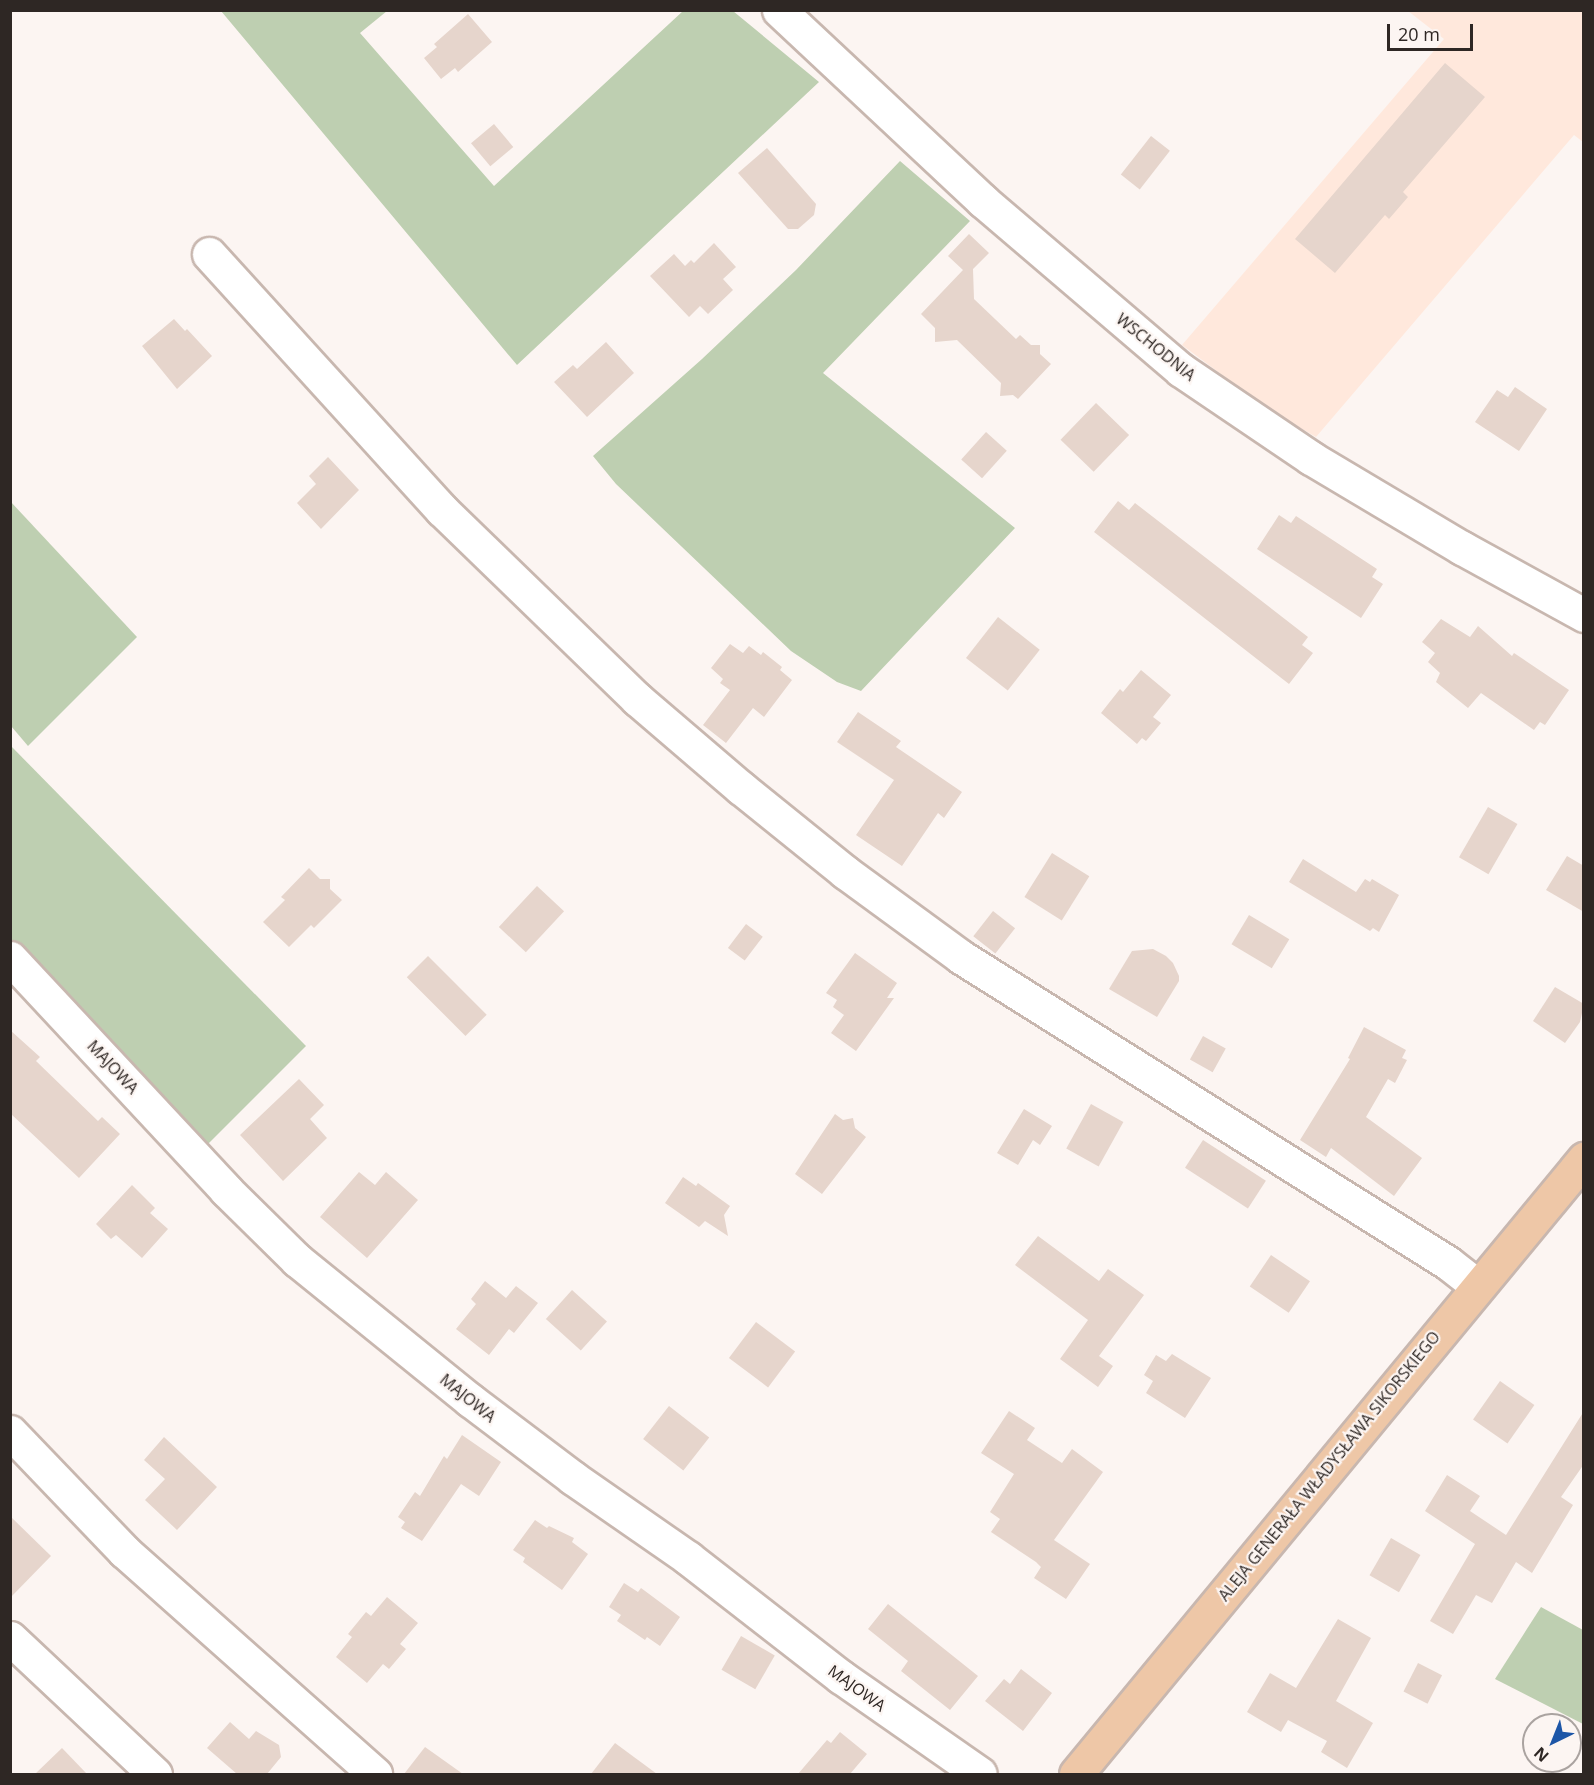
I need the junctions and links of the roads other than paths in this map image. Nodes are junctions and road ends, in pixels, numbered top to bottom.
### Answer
1 (779, 10) edge
2 (209, 254) dead end
3 (1584, 615) edge
4 (10, 958) edge
5 (1584, 1159) edge
6 (1477, 1286) junction
7 (10, 1432) edge
8 (10, 1638) edge
9 (155, 1774) edge
10 (375, 1774) edge
11 (980, 1774) edge
12 (1076, 1774) edge

1 - 3 street, WSCHODNIA
2 - 6 street
4 - 11 street, MAJOWA
5 - 6 main road, ALEJA GENERAŁA WŁADYSŁAWA SIKORSKIEGO
6 - 12 main road, ALEJA GENERAŁA WŁADYSŁAWA SIKORSKIEGO
7 - 10 street
8 - 9 street

